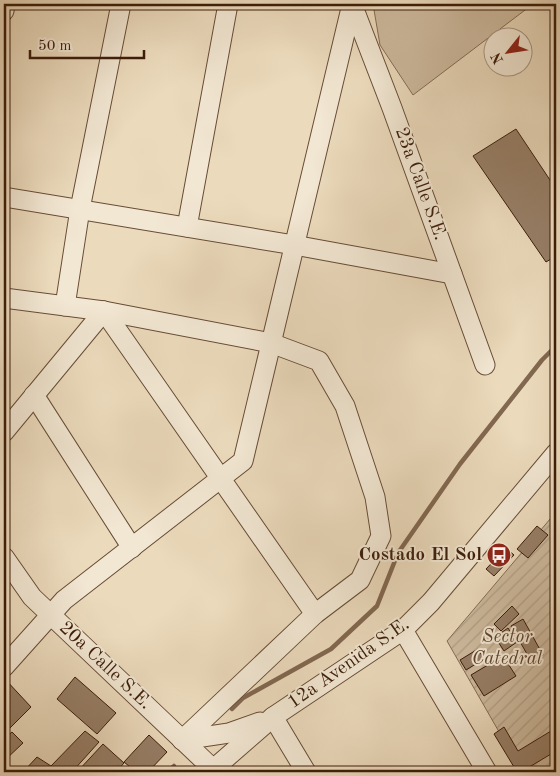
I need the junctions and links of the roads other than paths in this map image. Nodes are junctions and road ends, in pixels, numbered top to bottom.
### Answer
1 (5, 4) edge
2 (120, 4) edge
3 (228, 4) edge
4 (352, 4) edge
5 (4, 11) edge
6 (4, 197) edge
7 (80, 209) junction
8 (187, 227) junction
9 (294, 245) junction
10 (452, 274) junction
11 (4, 298) edge
12 (65, 306) junction
13 (104, 310) junction
14 (272, 343) junction
15 (485, 365) dead end
16 (34, 395) junction
17 (4, 432) edge
18 (556, 453) edge
19 (221, 480) junction
20 (132, 548) junction
21 (4, 557) edge
22 (315, 614) junction
23 (50, 615) junction
24 (403, 630) junction
25 (4, 667) edge
26 (273, 716) junction
27 (189, 746) junction
28 (211, 770) edge
29 (306, 772) edge
30 (487, 772) edge

1 - 5 street
2 - 7 street
3 - 8 street
4 - 9 street
4 - 10 street, 23a Calle S.E.
6 - 7 street
7 - 8 street
7 - 12 street
8 - 9 street
9 - 10 street
9 - 14 street
10 - 15 street, 23a Calle S.E.
11 - 12 street
12 - 13 street
13 - 14 street
13 - 16 street
13 - 19 street
14 - 19 street
14 - 22 street
16 - 17 street
16 - 20 street
18 - 24 street, 12a Avenida S.E.
19 - 20 street
19 - 22 street
20 - 23 street
21 - 23 street, 20a Calle S.E.
22 - 27 street
23 - 25 street
23 - 27 street, 20a Calle S.E.
24 - 26 street, 12a Avenida S.E.
24 - 30 street
26 - 27 street
26 - 28 street, 12a Avenida S.E.
26 - 29 street
27 - 28 street, 20a Calle S.E.

